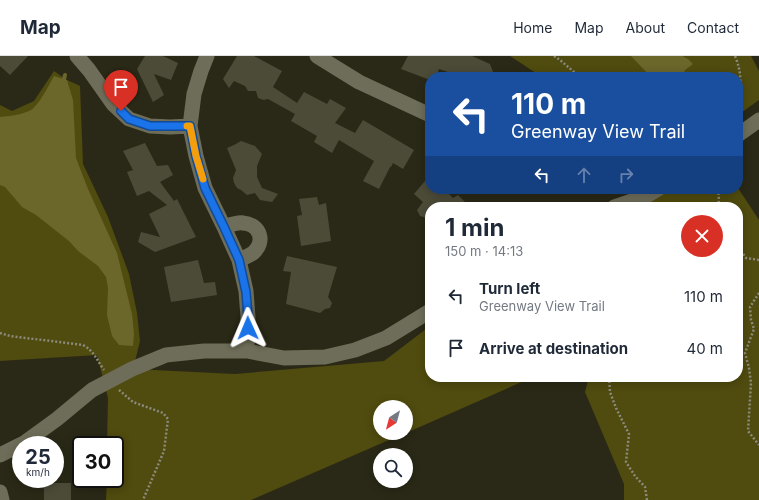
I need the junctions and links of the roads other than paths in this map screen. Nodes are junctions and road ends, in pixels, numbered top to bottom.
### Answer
1 (77, 56) edge
2 (207, 56) edge
3 (317, 56) edge
4 (425, 113) edge
5 (759, 120) edge
6 (190, 126) junction
7 (743, 131) edge
8 (649, 194) edge
9 (629, 202) edge
10 (224, 227) junction
11 (239, 260) junction
12 (425, 314) edge
13 (247, 351) junction
14 (0, 455) edge
15 (0, 492) edge
16 (2, 500) edge

1 - 6 street
2 - 6 street
3 - 4 street
5 - 7 street
6 - 10 street
8 - 9 street
10 - 11 street
10 - 11 street
11 - 13 street
12 - 13 street
13 - 14 street
15 - 16 street

